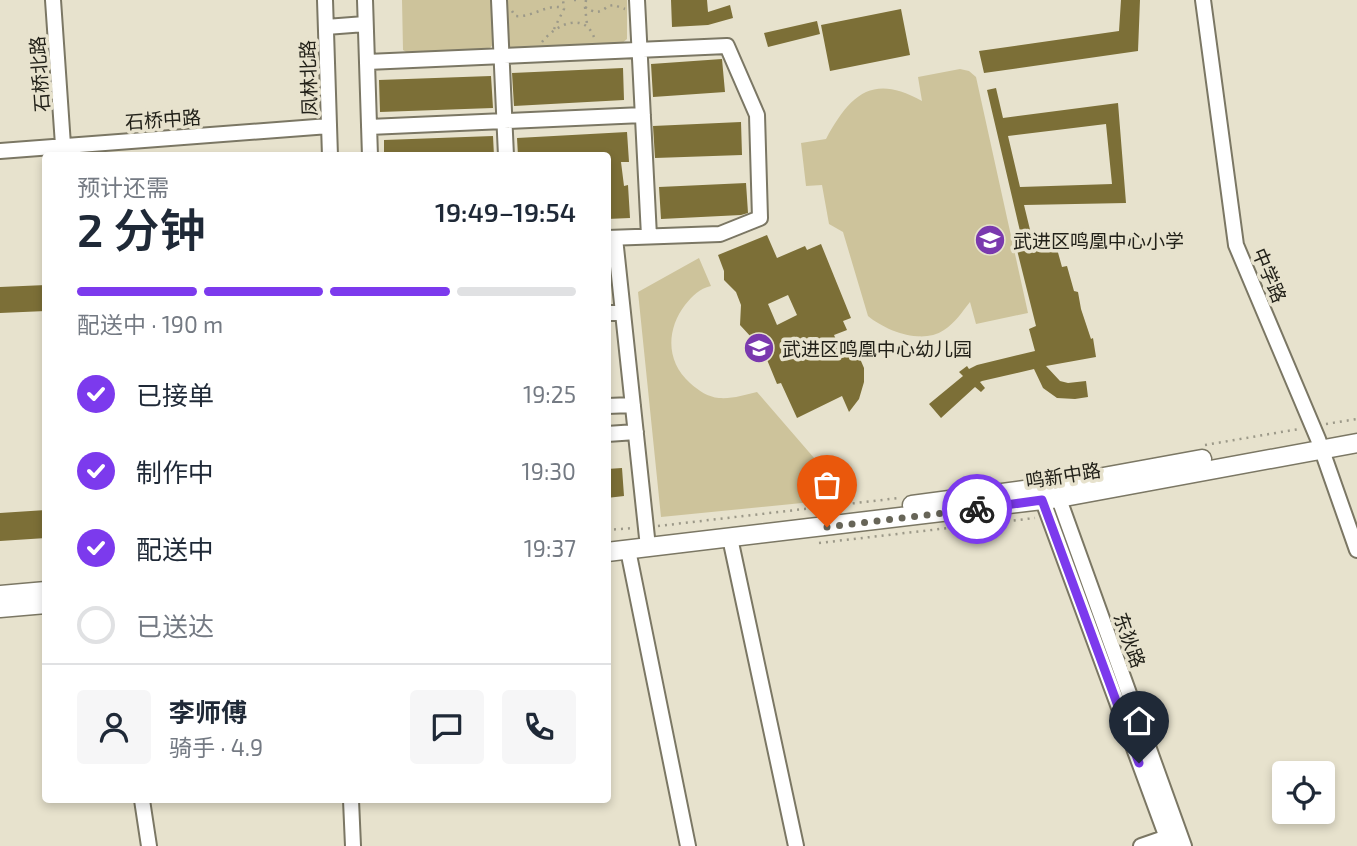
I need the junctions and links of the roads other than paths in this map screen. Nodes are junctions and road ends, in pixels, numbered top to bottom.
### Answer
1 (52, 0) edge
2 (325, 0) edge
3 (365, 0) edge
4 (1203, 0) edge
5 (499, 3) edge
6 (638, 5) edge
7 (365, 24) junction
8 (326, 27) junction
9 (640, 50) junction
10 (502, 56) junction
11 (367, 62) junction
12 (643, 115) junction
13 (504, 121) junction
14 (329, 126) junction
15 (369, 127) junction
16 (63, 145) junction
17 (0, 151) edge
18 (330, 152) edge
19 (370, 152) edge
20 (506, 152) edge
21 (649, 236) junction
22 (611, 238) edge
23 (611, 313) edge
24 (624, 313) junction
25 (633, 405) junction
26 (611, 406) edge
27 (636, 432) junction
28 (1357, 432) edge
29 (611, 434) edge
30 (1357, 443) edge
31 (1320, 444) junction
32 (1048, 493) junction
33 (730, 538) junction
34 (611, 540) edge
35 (648, 542) junction
36 (628, 550) junction
37 (1357, 550) edge
38 (611, 552) edge
39 (42, 591) edge
40 (0, 595) edge
41 (42, 604) edge
42 (0, 608) edge
43 (142, 803) edge
44 (351, 803) edge
45 (1169, 841) edge
46 (149, 846) edge
47 (353, 846) edge
48 (688, 846) edge
49 (796, 846) edge
50 (1141, 846) edge
51 (1184, 846) edge

1 - 16 street, 石桥北路
2 - 8 street, 凤林北路
3 - 7 street
4 - 31 street, 中学路
5 - 10 street
6 - 9 street
7 - 8 street
7 - 11 street
8 - 14 street, 凤林北路
9 - 10 street
9 - 12 street
9 - 21 street
10 - 11 street
10 - 13 street
11 - 15 street
12 - 13 street
12 - 21 street
13 - 15 street
13 - 20 street
14 - 16 street, 石桥中路
14 - 18 street, 凤林北路
15 - 19 street
16 - 17 street, 石桥中路
21 - 22 street
22 - 24 street
23 - 24 street
24 - 25 street
25 - 26 street
25 - 27 street
27 - 29 street
27 - 35 street
28 - 31 main road, 鸣新中路
30 - 31 main road, 鸣新中路
31 - 32 main road, 鸣新中路
31 - 37 street, 中学路
32 - 33 main road, 鸣新中路
32 - 35 main road, 鸣新中路
32 - 45 street, 东狄路
32 - 51 street, 东狄路
33 - 35 main road, 鸣新中路
33 - 49 street
34 - 35 main road, 鸣新中路
35 - 36 main road, 鸣新中路
36 - 38 main road, 鸣新中路
36 - 48 street
39 - 40 main road
41 - 42 main road
43 - 46 street
44 - 47 street
45 - 50 street

